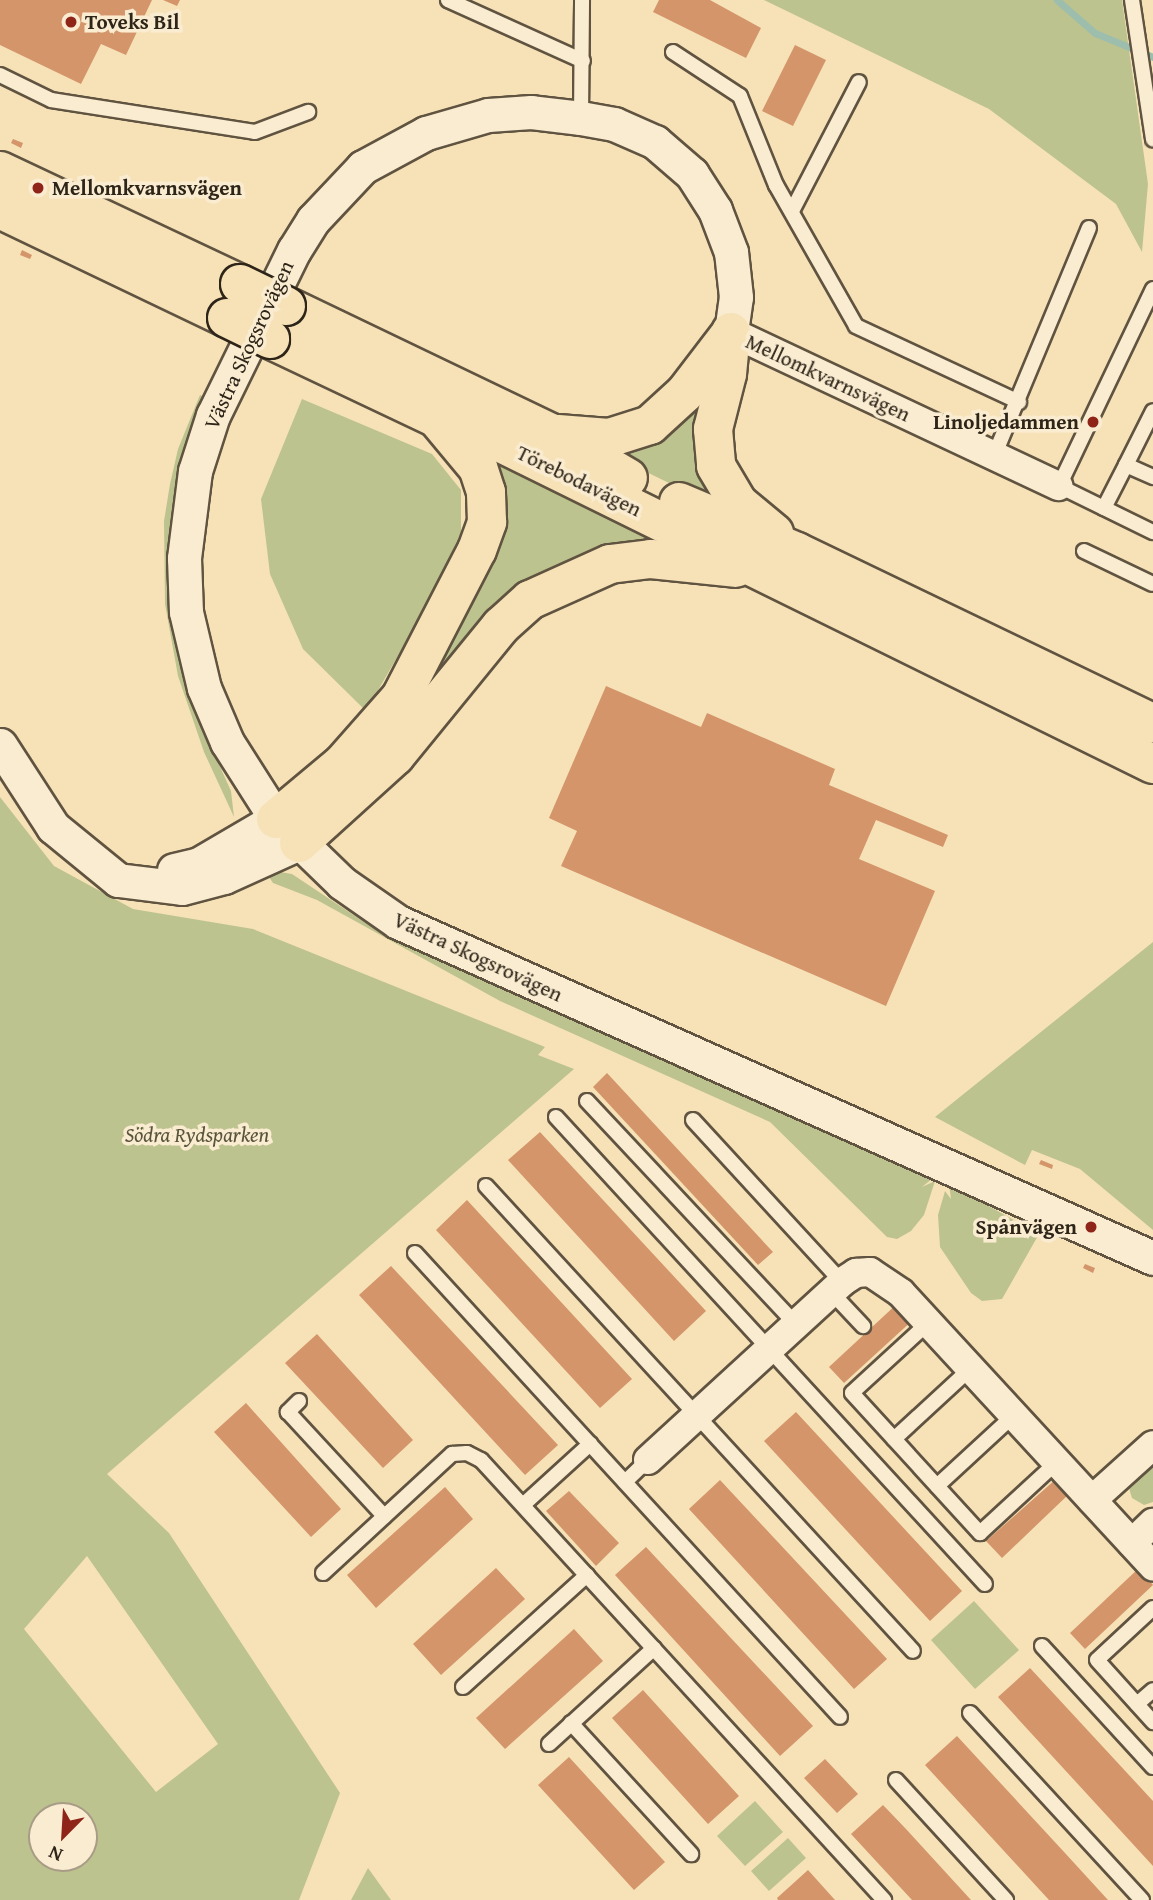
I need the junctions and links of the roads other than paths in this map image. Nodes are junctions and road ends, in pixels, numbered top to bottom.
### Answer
1 (448, 0) edge
2 (582, 0) edge
3 (1132, 0) edge
4 (673, 52) dead end
5 (583, 61) junction
6 (0, 75) edge
7 (859, 82) dead end
8 (308, 112) dead end
9 (581, 118) junction
10 (1153, 139) edge
11 (0, 172) edge
12 (0, 209) edge
13 (792, 211) junction
14 (1089, 228) dead end
15 (1153, 289) edge
16 (233, 301) junction
17 (278, 323) junction
18 (731, 332) junction
19 (1019, 402) junction
20 (1153, 411) edge
21 (436, 418) junction
22 (551, 433) junction
23 (994, 456) junction
24 (1126, 465) junction
25 (1153, 477) edge
26 (1059, 486) junction
27 (1104, 508) junction
28 (1153, 532) edge
29 (1084, 551) dead end
30 (797, 552) junction
31 (753, 571) junction
32 (1153, 584) edge
33 (1153, 723) edge
34 (0, 745) edge
35 (1153, 764) edge
36 (288, 831) junction
37 (587, 1101) dead end
38 (556, 1117) dead end
39 (693, 1120) dead end
40 (486, 1186) dead end
41 (415, 1253) dead end
42 (1153, 1258) edge
43 (836, 1287) junction
44 (928, 1323) junction
45 (796, 1324) junction
46 (863, 1326) dead end
47 (769, 1349) junction
48 (971, 1368) junction
49 (299, 1401) dead end
50 (697, 1415) junction
51 (1014, 1415) junction
52 (894, 1439) junction
53 (590, 1444) junction
54 (1153, 1445) edge
55 (648, 1460) joint
56 (1057, 1462) junction
57 (625, 1482) junction
58 (937, 1486) junction
59 (1092, 1500) junction
60 (523, 1506) junction
61 (384, 1516) junction
62 (1153, 1523) edge
63 (1132, 1543) junction
64 (1153, 1566) edge
65 (323, 1573) dead end
66 (587, 1575) junction
67 (985, 1584) dead end
68 (1153, 1608) edge
69 (1042, 1646) dead end
70 (654, 1648) junction
71 (913, 1651) dead end
72 (463, 1687) dead end
73 (1153, 1690) edge
74 (1137, 1704) junction
75 (970, 1713) dead end
76 (840, 1717) dead end
77 (1153, 1722) edge
78 (571, 1723) junction
79 (549, 1744) dead end
80 (1153, 1768) edge
81 (896, 1780) dead end
82 (691, 1854) dead end
83 (884, 1900) edge
84 (1006, 1900) edge
85 (1142, 1900) edge

1 - 5 lane
2 - 5 lane
3 - 10 lane
4 - 13 lane
5 - 9 lane
6 - 8 lane
7 - 13 lane
9 - 18 street, Västra Skogsrovägen
9 - 36 street, Västra Skogsrovägen
11 - 16 highway, Törebodavägen
12 - 16 highway, Törebodavägen
13 - 19 lane
14 - 19 lane
15 - 26 lane
16 - 17 highway, Törebodavägen, bridge
17 - 21 highway, Törebodavägen
17 - 22 highway, Törebodavägen
18 - 22 highway
18 - 23 street, Mellomkvarnsvägen
18 - 30 highway
19 - 23 lane
20 - 24 lane
21 - 31 highway, Törebodavägen
21 - 36 highway
22 - 30 highway, Törebodavägen
23 - 26 street, Mellomkvarnsvägen
24 - 25 lane
24 - 27 lane
26 - 27 lane, Mellomkvarnsvägen
27 - 28 lane, Mellomkvarnsvägen
29 - 32 lane
30 - 33 highway, Törebodavägen
31 - 35 highway, Törebodavägen
31 - 36 highway
34 - 36 street
36 - 42 street, Västra Skogsrovägen
37 - 45 lane
38 - 47 lane
39 - 43 lane
40 - 50 lane
41 - 53 lane
43 - 44 street
43 - 45 street
43 - 46 lane
44 - 48 street
44 - 52 lane
45 - 47 street
47 - 50 street
47 - 67 lane
48 - 51 street
48 - 52 lane
49 - 61 lane
50 - 55 street
50 - 71 lane
51 - 56 street
51 - 58 lane
52 - 58 lane
53 - 57 lane
53 - 60 lane
54 - 59 street
55 - 57 lane
56 - 58 lane
56 - 59 street
57 - 76 lane
59 - 63 street
60 - 61 lane
60 - 66 lane
61 - 65 lane
62 - 63 street
63 - 64 street
66 - 70 lane
66 - 72 lane
68 - 74 lane
69 - 80 lane
70 - 78 lane
70 - 83 lane
73 - 74 lane
74 - 77 lane
75 - 85 lane
78 - 79 lane
78 - 82 lane
81 - 84 lane

